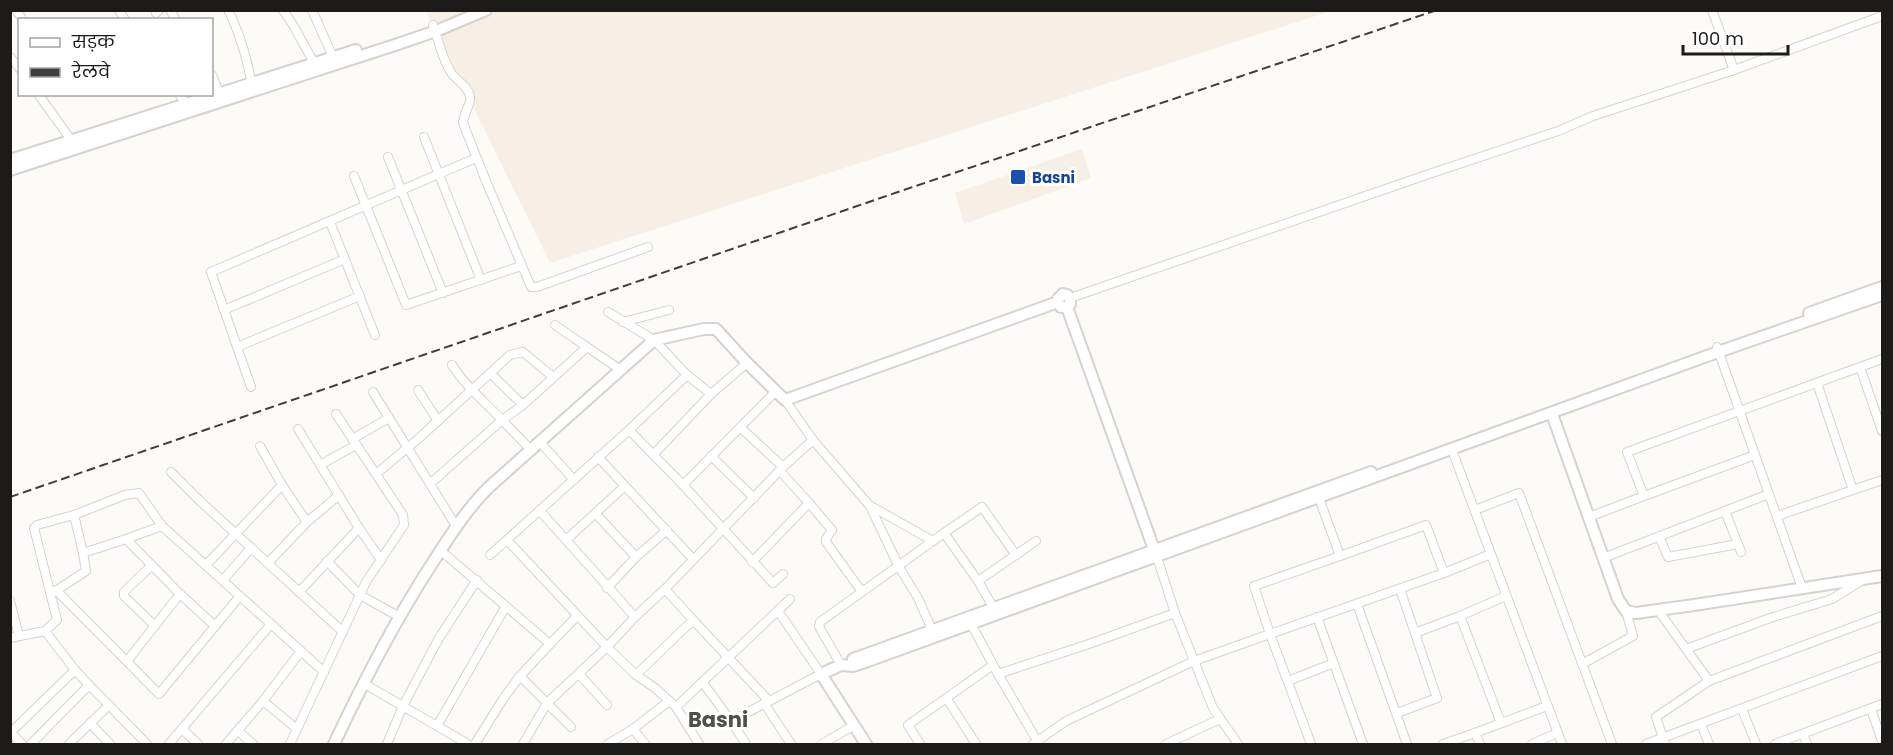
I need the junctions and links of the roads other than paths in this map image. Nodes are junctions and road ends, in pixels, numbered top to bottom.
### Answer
1 (228, 10) edge
2 (283, 10) edge
3 (312, 10) edge
4 (466, 10) edge
5 (486, 10) edge
6 (1712, 10) edge
7 (1882, 16) edge
8 (435, 28) junction
9 (333, 57) junction
10 (314, 63) junction
11 (1734, 70) junction
12 (213, 78) edge
13 (253, 86) junction
14 (219, 93) junction
15 (213, 94) edge
16 (39, 96) edge
17 (200, 96) edge
18 (182, 99) edge
19 (424, 137) dead end
20 (74, 144) junction
21 (388, 157) dead end
22 (476, 158) junction
23 (10, 160) edge
24 (10, 170) edge
25 (439, 174) junction
26 (354, 176) dead end
27 (402, 191) junction
28 (366, 207) junction
29 (330, 222) junction
30 (648, 247) dead end
31 (345, 259) junction
32 (521, 266) junction
33 (481, 280) junction
34 (1882, 286) edge
35 (443, 292) junction
36 (1882, 295) edge
37 (360, 296) junction
38 (1065, 302) junction
39 (224, 310) junction
40 (669, 310) dead end
41 (608, 312) dead end
42 (623, 322) junction
43 (555, 325) dead end
44 (375, 335) dead end
45 (654, 340) junction
46 (237, 347) junction
47 (586, 347) junction
48 (1717, 350) junction
49 (1882, 359) edge
50 (747, 363) junction
51 (452, 365) dead end
52 (1860, 367) junction
53 (621, 370) junction
54 (490, 373) junction
55 (687, 375) junction
56 (553, 377) junction
57 (1817, 383) junction
58 (251, 387) dead end
59 (473, 389) junction
60 (418, 390) dead end
61 (373, 392) dead end
62 (775, 392) junction
63 (711, 394) junction
64 (785, 400) junction
65 (523, 405) junction
66 (1739, 411) junction
67 (336, 414) dead end
68 (1552, 414) junction
69 (389, 418) junction
70 (502, 420) junction
71 (438, 421) junction
72 (741, 428) junction
73 (298, 429) dead end
74 (629, 430) junction
75 (1882, 431) edge
76 (813, 440) junction
77 (354, 442) junction
78 (260, 446) dead end
79 (536, 446) junction
80 (407, 448) junction
81 (1452, 450) junction
82 (654, 454) junction
83 (1755, 455) junction
84 (711, 456) junction
85 (598, 458) junction
86 (320, 465) junction
87 (782, 469) junction
88 (171, 472) dead end
89 (376, 474) junction
90 (574, 480) junction
91 (1882, 480) edge
92 (430, 483) junction
93 (282, 485) junction
94 (683, 485) junction
95 (625, 486) junction
96 (1853, 490) junction
97 (1768, 494) junction
98 (339, 495) junction
99 (1644, 496) junction
100 (754, 498) junction
101 (1319, 498) junction
102 (809, 502) junction
103 (1293, 504) junction
104 (869, 505) junction
105 (1475, 510) junction
106 (540, 511) junction
107 (1725, 511) junction
108 (596, 514) junction
109 (74, 515) junction
110 (1777, 516) junction
111 (1589, 517) junction
112 (307, 522) junction
113 (162, 526) junction
114 (456, 526) junction
115 (359, 528) junction
116 (723, 528) junction
117 (667, 530) junction
118 (235, 533) junction
119 (944, 534) junction
120 (1659, 536) junction
121 (126, 539) junction
122 (566, 540) junction
123 (508, 541) junction
124 (1036, 541) dead end
125 (933, 542) junction
126 (251, 548) junction
127 (440, 550) junction
128 (83, 553) junction
129 (1156, 553) junction
130 (1491, 554) junction
131 (490, 555) dead end
132 (1016, 555) junction
133 (1340, 556) junction
134 (636, 557) junction
135 (1603, 558) junction
136 (693, 559) junction
137 (381, 560) junction
138 (327, 561) junction
139 (752, 561) junction
140 (268, 563) junction
141 (206, 565) junction
142 (152, 566) junction
143 (899, 567) junction
144 (1444, 573) junction
145 (783, 574) dead end
146 (1882, 576) edge
147 (1865, 579) junction
148 (223, 580) junction
149 (477, 580) junction
150 (978, 581) junction
151 (607, 588) junction
152 (1802, 588) junction
153 (665, 589) junction
154 (1400, 589) junction
155 (53, 592) junction
156 (299, 592) junction
157 (862, 592) junction
158 (180, 594) junction
159 (360, 595) junction
160 (240, 596) junction
161 (1506, 596) junction
162 (790, 599) dead end
163 (10, 601) edge
164 (1357, 604) junction
165 (506, 606) junction
166 (993, 607) junction
167 (1658, 610) junction
168 (778, 611) junction
169 (1626, 611) junction
170 (1175, 613) junction
171 (398, 616) junction
172 (577, 616) junction
173 (635, 616) junction
174 (1460, 616) junction
175 (1882, 616) edge
176 (1317, 617) junction
177 (693, 620) junction
178 (271, 624) junction
179 (971, 624) junction
180 (154, 626) junction
181 (215, 626) junction
182 (932, 630) junction
183 (45, 632) junction
184 (343, 632) junction
185 (1415, 633) junction
186 (1270, 634) junction
187 (20, 636) junction
188 (10, 638) edge
189 (550, 644) junction
190 (607, 647) junction
191 (1686, 649) junction
192 (301, 651) junction
193 (728, 656) junction
194 (1882, 656) edge
195 (1194, 661) junction
196 (127, 662) junction
197 (1334, 663) junction
198 (1582, 664) junction
199 (844, 665) junction
200 (993, 665) junction
201 (75, 670) junction
202 (324, 672) junction
203 (579, 674) junction
204 (820, 674) junction
205 (636, 675) junction
206 (998, 675) junction
207 (520, 676) junction
208 (1288, 681) junction
209 (1709, 681) junction
210 (363, 683) junction
211 (703, 683) junction
212 (88, 685) junction
213 (947, 699) junction
214 (263, 701) junction
215 (669, 701) junction
216 (766, 702) junction
217 (548, 703) junction
218 (1882, 704) edge
219 (109, 705) junction
220 (607, 705) dead end
221 (403, 706) junction
222 (1547, 706) junction
223 (676, 707) junction
224 (1742, 709) junction
225 (1871, 709) junction
226 (1397, 713) junction
227 (1220, 719) junction
228 (731, 721) junction
229 (90, 723) junction
230 (1501, 723) junction
231 (1701, 724) junction
232 (437, 726) junction
233 (854, 726) junction
234 (571, 727) dead end
235 (182, 729) junction
236 (297, 729) junction
237 (633, 729) junction
238 (238, 731) junction
239 (11, 733) edge
240 (1475, 733) junction
241 (1557, 733) junction
242 (1803, 734) junction
243 (1181, 741) edge
244 (1664, 741) edge
245 (1882, 741) edge
246 (1037, 743) edge
247 (22, 744) edge
248 (31, 744) edge
249 (69, 744) edge
250 (109, 744) edge
251 (147, 744) edge
252 (169, 744) edge
253 (198, 744) edge
254 (226, 744) edge
255 (253, 744) edge
256 (290, 744) edge
257 (334, 744) edge
258 (387, 744) edge
259 (468, 744) edge
260 (475, 744) edge
261 (523, 744) edge
262 (608, 744) edge
263 (645, 744) edge
264 (699, 744) edge
265 (746, 744) edge
266 (791, 744) edge
267 (822, 744) edge
268 (866, 744) edge
269 (920, 744) edge
270 (976, 744) edge
271 (1166, 744) edge
272 (1238, 744) edge
273 (1311, 744) edge
274 (1363, 744) edge
275 (1407, 744) edge
276 (1443, 744) edge
277 (1480, 744) edge
278 (1532, 744) edge
279 (1562, 744) edge
280 (1612, 744) edge
281 (1646, 744) edge
282 (1709, 744) edge
283 (1756, 744) edge
284 (1775, 744) edge
285 (1807, 744) edge

1 - 13 street
2 - 10 street
3 - 9 street
4 - 8 street
5 - 8 street
6 - 11 street
7 - 11 street
8 - 9 street
8 - 13 street
8 - 22 street
9 - 10 street
10 - 13 street
11 - 38 street
12 - 14 street
13 - 14 street
13 - 20 street
14 - 15 street
16 - 20 street
17 - 18 street
18 - 20 street
19 - 25 street
20 - 23 street
20 - 24 street
21 - 27 street
22 - 25 street
22 - 32 street
25 - 27 street
25 - 33 street
26 - 28 street
27 - 28 street
27 - 35 street
28 - 29 street
28 - 35 street
29 - 31 street
29 - 39 street
30 - 32 street
31 - 37 street
31 - 39 street
32 - 33 street
33 - 35 street
34 - 48 street
36 - 48 street
37 - 44 street
37 - 46 street
38 - 64 street
38 - 129 street
39 - 46 street
40 - 42 street
41 - 42 street
42 - 45 street
43 - 47 street
45 - 50 street
45 - 53 street
45 - 55 street
46 - 58 street
47 - 53 street
47 - 56 street
48 - 66 street
48 - 68 street
48 - 103 street
49 - 52 street
50 - 62 street
50 - 63 street
51 - 59 street
52 - 57 street
52 - 75 street
53 - 79 street
54 - 56 street
54 - 59 street
54 - 65 street
55 - 63 street
55 - 74 street
56 - 65 street
57 - 66 street
57 - 96 street
59 - 70 street
59 - 71 street
60 - 71 street
61 - 69 street
62 - 64 street
62 - 72 street
63 - 82 street
64 - 76 street
65 - 70 street
66 - 83 street
66 - 99 street
67 - 77 street
68 - 81 street
68 - 111 street
69 - 77 street
69 - 80 street
70 - 79 street
70 - 92 street
71 - 80 street
72 - 84 street
72 - 87 street
73 - 86 street
74 - 82 street
74 - 85 street
76 - 87 street
76 - 104 street
77 - 86 street
77 - 89 street
78 - 93 street
79 - 90 street
79 - 114 street
80 - 89 street
80 - 92 street
81 - 101 street
81 - 105 street
82 - 94 street
83 - 97 street
83 - 99 street
84 - 94 street
84 - 100 street
85 - 90 street
85 - 95 street
86 - 98 street
87 - 100 street
87 - 102 street
88 - 118 street
89 - 137 street
90 - 106 street
91 - 96 street
92 - 114 street
93 - 112 street
93 - 118 street
94 - 116 street
95 - 108 street
95 - 117 street
96 - 110 street
97 - 107 street
97 - 110 street
98 - 112 street
98 - 115 street
99 - 111 street
100 - 116 street
101 - 103 street
101 - 133 street
102 - 139 street
102 - 157 street
103 - 129 street
104 - 125 street
104 - 143 street
105 - 130 street
105 - 198 street
106 - 122 street
106 - 123 street
107 - 120 street
107 - 120 street
108 - 122 street
108 - 134 street
109 - 113 street
109 - 128 street
109 - 155 street
110 - 152 street
111 - 135 street
112 - 140 street
113 - 121 street
113 - 141 street
114 - 127 street
115 - 137 street
115 - 138 street
116 - 136 street
116 - 139 street
117 - 134 street
117 - 136 street
118 - 126 street
118 - 141 street
119 - 125 street
119 - 132 street
119 - 150 street
120 - 135 street
121 - 128 street
121 - 142 street
122 - 151 street
123 - 131 street
123 - 172 street
124 - 132 street
125 - 143 street
126 - 140 street
126 - 148 street
127 - 149 street
127 - 171 street
128 - 155 street
129 - 166 street
129 - 170 street
129 - 179 street
130 - 144 street
130 - 161 street
132 - 150 street
133 - 144 street
133 - 186 street
134 - 151 street
135 - 169 street
136 - 153 street
137 - 159 street
138 - 156 street
138 - 159 street
139 - 145 street
140 - 156 street
141 - 148 street
142 - 158 street
142 - 180 street
143 - 157 street
143 - 182 street
144 - 154 street
146 - 147 street
147 - 152 street
147 - 191 street
148 - 160 street
149 - 165 street
149 - 221 street
150 - 166 street
151 - 173 street
152 - 167 street
153 - 173 street
153 - 177 street
154 - 164 street
154 - 185 street
155 - 183 street
155 - 196 street
156 - 184 street
157 - 199 street
158 - 180 street
158 - 181 street
159 - 171 street
159 - 184 street
160 - 178 street
160 - 181 street
161 - 174 street
161 - 222 street
162 - 168 street
163 - 187 street
164 - 176 street
164 - 226 street
165 - 189 street
165 - 232 street
166 - 182 street
167 - 169 street
167 - 191 street
168 - 193 street
168 - 204 street
169 - 198 street
170 - 195 street
170 - 206 street
171 - 210 street
172 - 189 street
172 - 190 street
173 - 190 street
174 - 185 street
174 - 230 street
175 - 209 street
176 - 186 street
176 - 197 street
177 - 193 street
177 - 205 street
178 - 192 street
178 - 235 street
179 - 199 street
179 - 200 street
180 - 196 street
181 - 196 street
182 - 199 street
183 - 187 street
183 - 201 street
184 - 202 street
185 - 226 street
186 - 195 street
186 - 208 street
187 - 188 street
189 - 207 street
190 - 203 street
190 - 205 street
191 - 209 street
192 - 202 street
192 - 214 street
193 - 211 street
193 - 216 street
194 - 224 street
195 - 227 street
195 - 246 street
197 - 208 street
197 - 274 street
198 - 280 street
199 - 204 street
200 - 206 street
200 - 213 street
201 - 212 street
201 - 239 street
202 - 236 street
203 - 217 street
203 - 220 street
204 - 216 street
204 - 233 street
205 - 215 street
206 - 246 street
207 - 217 street
207 - 260 street
208 - 273 street
209 - 244 street
210 - 221 street
210 - 257 street
211 - 223 street
211 - 228 street
212 - 219 street
212 - 248 street
213 - 269 street
213 - 270 street
214 - 236 street
214 - 238 street
215 - 223 street
215 - 237 street
216 - 228 street
216 - 266 street
217 - 234 street
217 - 261 street
218 - 225 street
219 - 229 street
219 - 251 street
221 - 232 street
221 - 258 street
222 - 230 street
222 - 241 street
223 - 264 street
224 - 231 street
224 - 283 street
225 - 242 street
225 - 245 street
226 - 275 street
227 - 243 street
227 - 272 street
228 - 265 street
229 - 249 street
229 - 250 street
230 - 240 street
231 - 244 street
231 - 282 street
232 - 259 street
233 - 267 street
233 - 268 street
235 - 252 street
235 - 253 street
236 - 256 street
237 - 262 street
237 - 263 street
238 - 254 street
238 - 255 street
239 - 247 street
240 - 276 street
240 - 277 street
241 - 278 street
241 - 279 street
242 - 284 street
242 - 285 street
243 - 271 street
244 - 281 street

